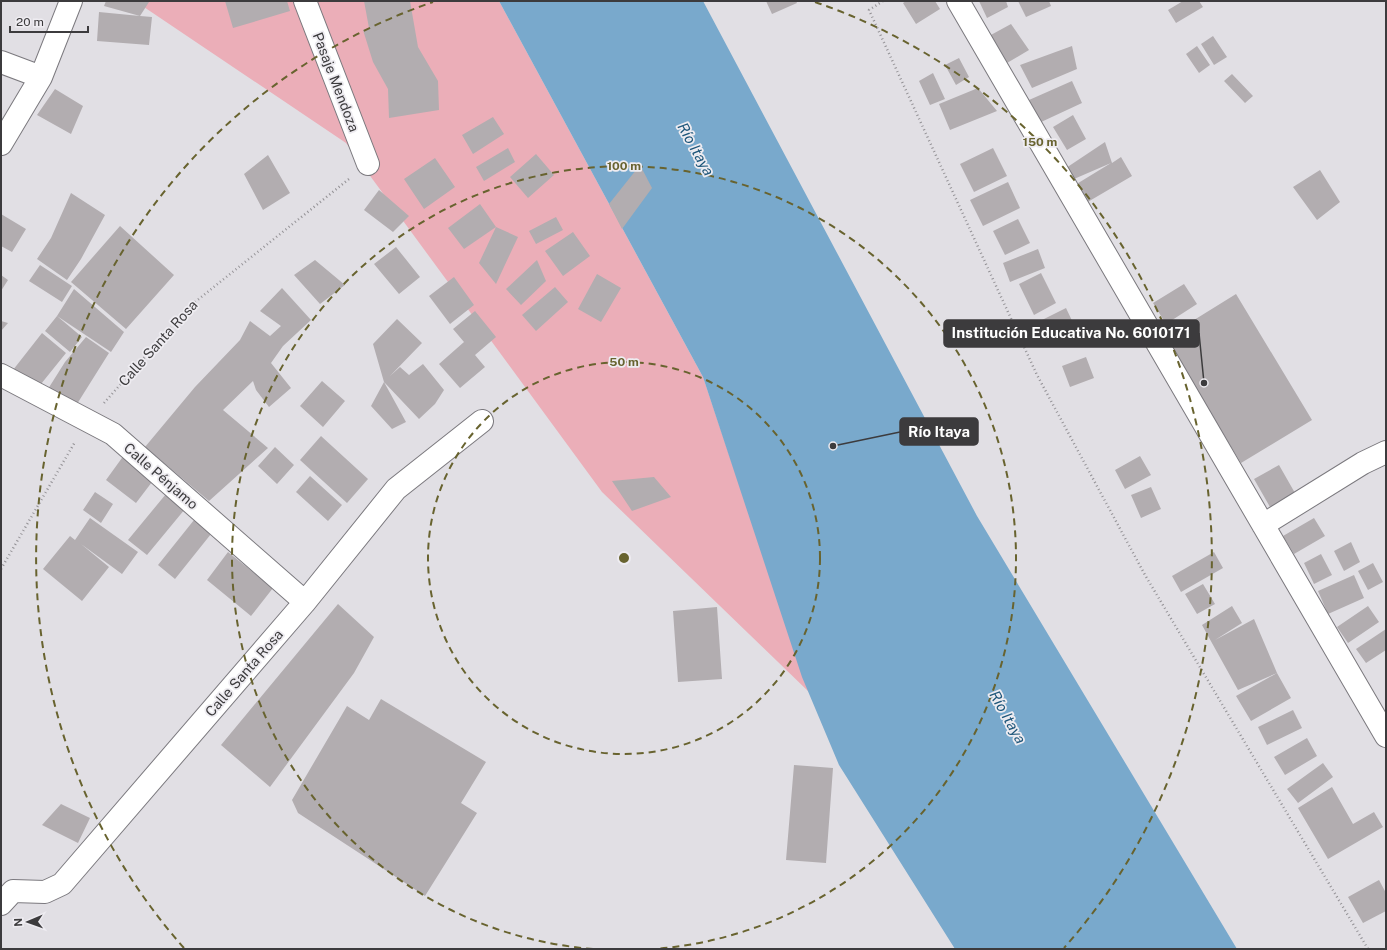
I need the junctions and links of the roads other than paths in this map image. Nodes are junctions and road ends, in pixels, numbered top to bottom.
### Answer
1 (71, 1) edge
2 (305, 1) edge
3 (958, 1) edge
4 (1, 62) edge
5 (41, 77) junction
6 (1, 144) edge
7 (368, 164) road end
8 (1, 375) edge
9 (482, 421) dead end
10 (1386, 452) edge
11 (1263, 525) junction
12 (305, 602) junction
13 (1386, 736) edge
14 (5, 892) edge

1 - 5 street
2 - 7 street, Pasaje Mendoza
3 - 11 street
4 - 5 street
5 - 6 street
8 - 12 street, Calle Pénjamo
9 - 12 street, Calle Santa Rosa
10 - 11 street
11 - 13 street
12 - 14 street, Calle Santa Rosa

